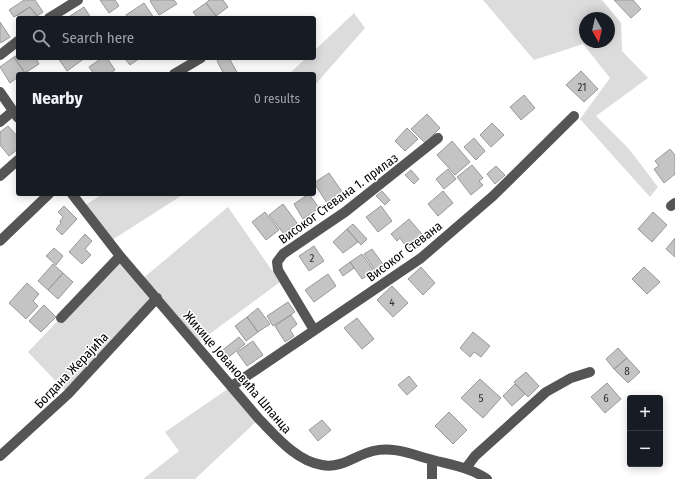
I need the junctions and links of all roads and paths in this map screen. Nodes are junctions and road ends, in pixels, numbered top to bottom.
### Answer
1 (78, 0) edge
2 (52, 16) edge
3 (16, 43) edge
4 (0, 55) edge
5 (198, 60) edge
6 (177, 72) edge
7 (0, 92) edge
8 (16, 114) edge
9 (574, 116) dead end
10 (0, 122) edge
11 (438, 138) dead end
12 (16, 162) edge
13 (0, 176) edge
14 (47, 196) edge
15 (74, 196) edge
16 (0, 241) edge
17 (120, 256) junction
18 (157, 298) junction
19 (61, 318) dead end
20 (314, 330) junction
21 (590, 372) dead end
22 (232, 386) junction
23 (0, 456) edge
24 (432, 460) junction
25 (466, 468) junction
26 (432, 479) edge
27 (487, 479) edge

1 - 2 street
3 - 4 street
5 - 6 street
7 - 8 street
8 - 10 street
9 - 20 street, Високог Стевана
11 - 20 street, Високог Стевана 1. прилаз
12 - 13 street
14 - 16 street
15 - 17 street, Жикице Јовановића Шпанца
17 - 18 street, Жикице Јовановића Шпанца
17 - 19 street
18 - 22 street, Жикице Јовановића Шпанца
18 - 23 street, Богдана Жерајића
20 - 22 street, Високог Стевана
21 - 25 street
22 - 24 street, Жикице Јовановића Шпанца
24 - 25 street, Жикице Јовановића Шпанца
24 - 26 street
25 - 27 street, Жикице Јовановића Шпанца

